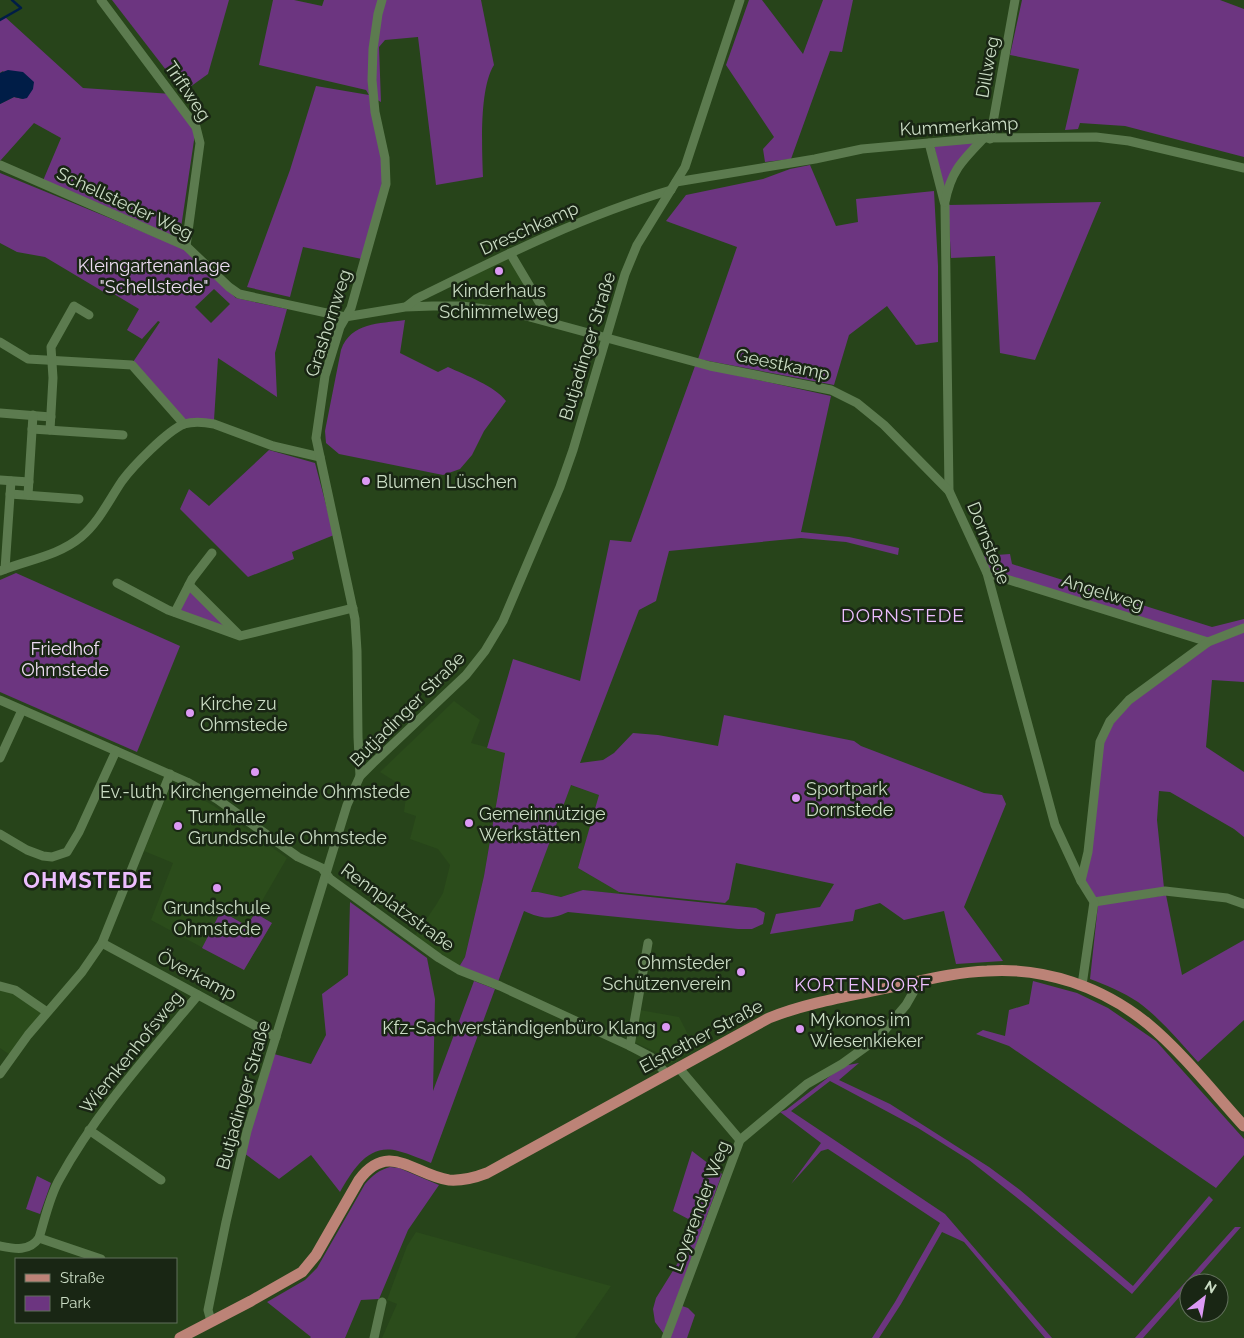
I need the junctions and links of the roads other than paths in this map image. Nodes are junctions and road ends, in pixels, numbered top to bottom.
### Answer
1 (101, 0) edge
2 (382, 0) edge
3 (740, 0) edge
4 (1015, 0) edge
5 (987, 139) junction
6 (929, 143) junction
7 (0, 165) edge
8 (1244, 168) edge
9 (674, 186) junction
10 (945, 205) junction
11 (186, 246) junction
12 (510, 253) junction
13 (405, 307) junction
14 (89, 315) dead end
15 (345, 317) junction
16 (551, 322) junction
17 (606, 336) junction
18 (0, 342) edge
19 (51, 360) junction
20 (0, 413) edge
21 (33, 415) junction
22 (51, 417) junction
23 (184, 424) junction
24 (32, 429) junction
25 (50, 430) junction
26 (123, 435) dead end
27 (320, 457) junction
28 (0, 480) edge
29 (11, 481) junction
30 (29, 482) junction
31 (949, 491) junction
32 (10, 494) junction
33 (28, 495) junction
34 (80, 499) dead end
35 (212, 553) dead end
36 (2, 570) edge
37 (987, 573) junction
38 (117, 583) dead end
39 (189, 585) junction
40 (353, 608) junction
41 (175, 612) junction
42 (1244, 628) edge
43 (240, 636) junction
44 (1208, 642) junction
45 (0, 700) edge
46 (22, 710) junction
47 (116, 751) junction
48 (0, 758) edge
49 (170, 774) junction
50 (360, 776) junction
51 (0, 834) edge
52 (326, 874) junction
53 (1081, 881) junction
54 (1094, 902) junction
55 (1244, 904) edge
56 (102, 943) junction
57 (648, 944) dead end
58 (914, 983) junction
59 (1082, 985) junction
60 (0, 986) edge
61 (198, 995) junction
62 (47, 1012) junction
63 (276, 1037) junction
64 (630, 1046) junction
65 (678, 1067) junction
66 (0, 1074) edge
67 (667, 1074) junction
68 (1244, 1126) edge
69 (89, 1130) junction
70 (740, 1140) junction
71 (161, 1180) dead end
72 (39, 1238) junction
73 (0, 1246) edge
74 (98, 1258) edge
75 (382, 1302) dead end
76 (212, 1321) junction
77 (180, 1338) edge
78 (374, 1338) edge
79 (666, 1338) edge

1 - 11 street, Triftweg
2 - 15 street, Grashornweg
3 - 9 street, Butjadinger Straße
4 - 5 street, Dillweg
5 - 6 street, Kummerkamp
5 - 8 street, Kummerkamp
5 - 10 street, Dornstede
6 - 9 street, Kummerkamp
6 - 10 street, Dornstede
7 - 11 street, Schellsteder Weg
9 - 12 street, Dreschkamp
9 - 17 street, Butjadinger Straße
10 - 31 street, Dornstede
11 - 15 street, Schellsteder Weg
12 - 13 street, Dreschkamp
12 - 16 street
13 - 15 street, Schellsteder Weg
13 - 16 street, Schellsteder Weg
14 - 19 street
15 - 27 street, Grashornweg
16 - 17 street, Schellsteder Weg
17 - 31 street, Geestkamp
17 - 50 street, Butjadinger Straße
18 - 19 street
19 - 22 street
19 - 23 street
20 - 21 street
21 - 22 street
21 - 24 street
22 - 25 street
23 - 27 street
23 - 36 street
24 - 25 street
24 - 30 street
25 - 26 street
27 - 40 street, Grashornweg
28 - 29 street
29 - 30 street
29 - 32 street
30 - 33 street
31 - 37 street, Dornstede
32 - 33 street
32 - 36 street
33 - 34 street
35 - 39 street
37 - 44 street, Angelweg
37 - 53 street, Dornstede
38 - 41 street
39 - 41 street
39 - 43 street
40 - 43 street
40 - 50 street, Grashornweg
41 - 43 street
42 - 44 street
44 - 53 street
45 - 46 street, Rennplatzstraße
46 - 47 street, Rennplatzstraße
46 - 48 street
47 - 49 street, Rennplatzstraße
47 - 51 street
49 - 52 street, Rennplatzstraße
49 - 56 street
50 - 52 street, Butjadinger Straße
52 - 63 street, Butjadinger Straße
52 - 64 street, Rennplatzstraße
53 - 54 street, Dornstede
54 - 55 street
54 - 59 street
56 - 61 street, Överkamp
56 - 62 street
57 - 64 street
58 - 59 main road, Elsflether Straße
58 - 65 main road, Elsflether Straße
58 - 70 street, Loyerender Weg
59 - 68 main road, Elsflether Straße
60 - 62 street
61 - 63 street, Överkamp
61 - 69 street, Wiemkenhofsweg
62 - 66 street
63 - 76 street, Butjadinger Straße
64 - 67 street, Rennplatzstraße
65 - 67 main road, Elsflether Straße
65 - 70 street
67 - 76 main road, Elsflether Straße
69 - 71 street, Wiemkenhofsweg
69 - 72 street, Wiemkenhofsweg
70 - 79 street, Loyerender Weg
72 - 73 street
72 - 74 street
75 - 78 street
76 - 77 main road, Elsflether Straße

